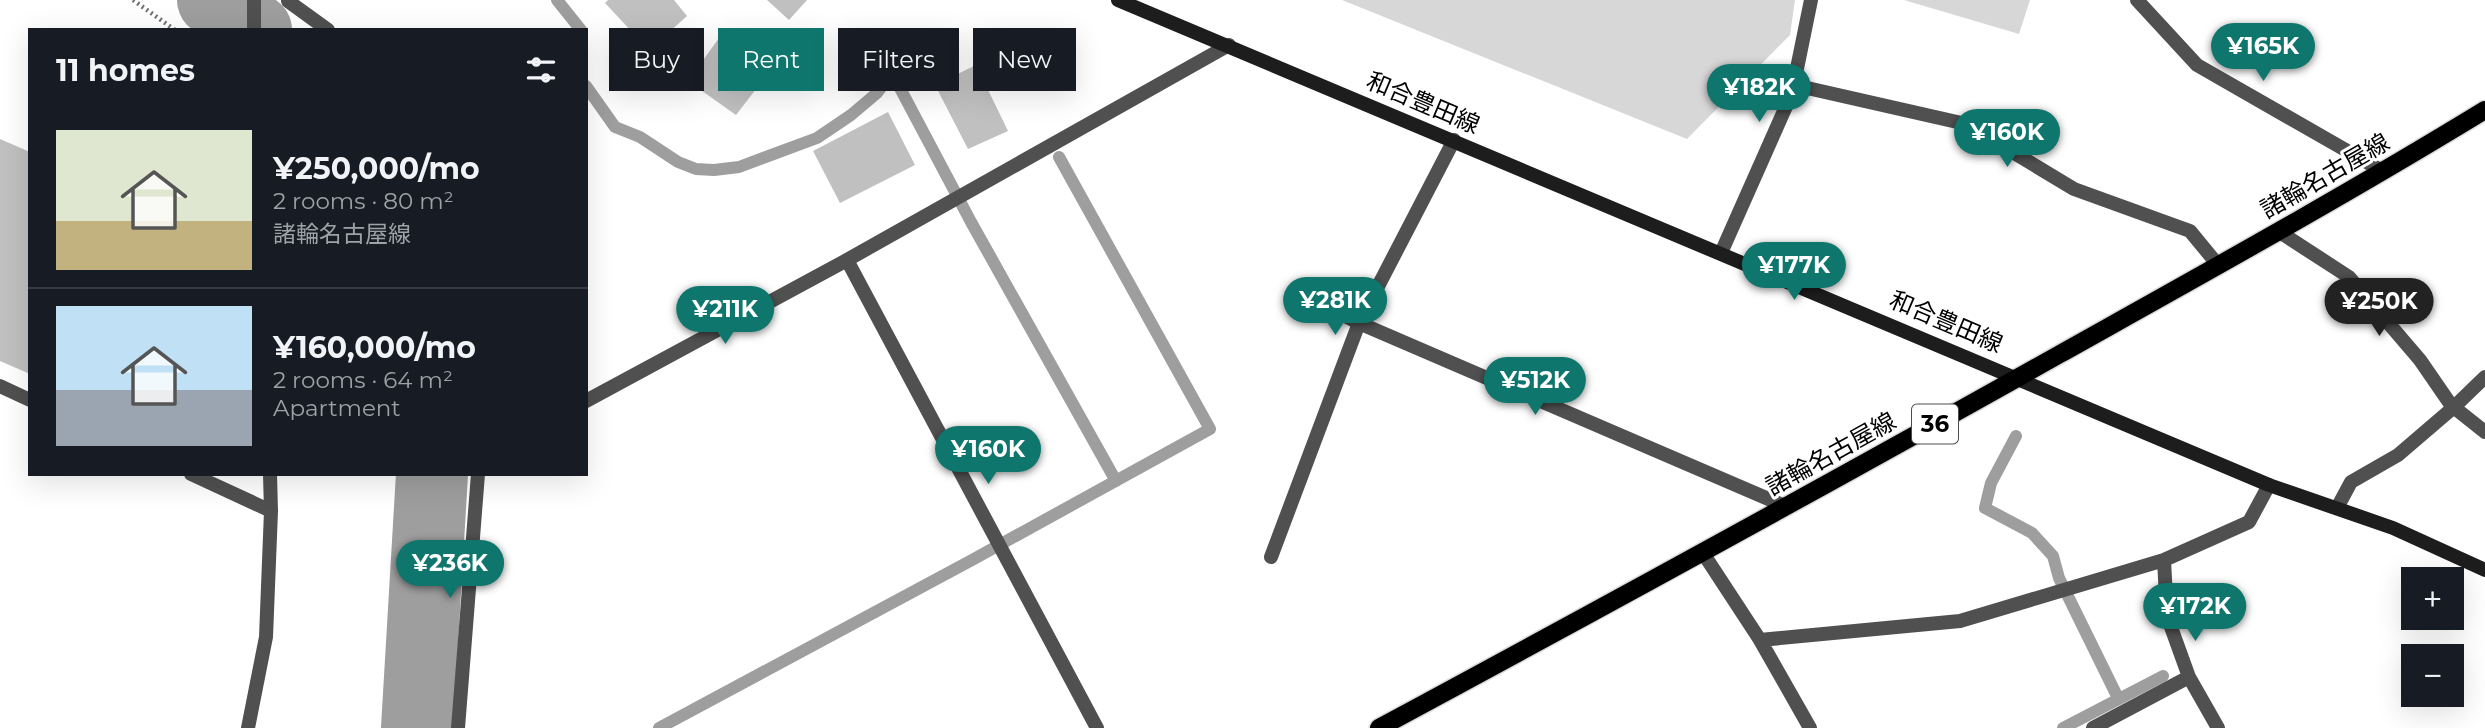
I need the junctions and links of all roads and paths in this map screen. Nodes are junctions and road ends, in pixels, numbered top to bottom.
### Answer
1 (133, 0) edge
2 (254, 0) edge
3 (1118, 0) edge
4 (1811, 0) edge
5 (2137, 0) edge
6 (288, 1) edge
7 (172, 28) edge
8 (254, 28) edge
9 (325, 28) edge
10 (1229, 46) junction
11 (1794, 85) junction
12 (2485, 110) edge
13 (1454, 140) junction
14 (2384, 172) junction
15 (2278, 231) junction
16 (1721, 253) junction
17 (847, 260) junction
18 (2218, 265) junction
19 (1299, 293) dead end
20 (1359, 323) junction
21 (2019, 377) junction
22 (2485, 377) edge
23 (0, 386) edge
24 (28, 399) edge
25 (588, 400) edge
26 (2454, 407) junction
27 (2485, 432) edge
28 (195, 476) edge
29 (270, 476) edge
30 (478, 476) edge
31 (2269, 485) junction
32 (1787, 506) junction
33 (2337, 508) junction
34 (271, 511) junction
35 (1703, 553) junction
36 (1271, 557) dead end
37 (2164, 561) junction
38 (2485, 570) edge
39 (1760, 640) junction
40 (2189, 677) junction
41 (248, 728) edge
42 (458, 728) edge
43 (1097, 728) edge
44 (1379, 728) edge
45 (1810, 728) edge
46 (2093, 728) edge
47 (2218, 728) edge

1 - 7 path
2 - 8 street
3 - 10 main road, 和合豊田線
4 - 11 street
5 - 14 street
6 - 9 street
10 - 13 main road, 和合豊田線
10 - 17 street
11 - 16 street
11 - 18 street
12 - 14 main road, 諸輪名古屋線 / 36
13 - 16 main road, 和合豊田線
13 - 20 street
14 - 15 main road, 諸輪名古屋線 / 36
15 - 18 main road, 諸輪名古屋線 / 36
15 - 26 street
16 - 21 main road, 和合豊田線
17 - 25 street
17 - 43 street
18 - 21 main road, 諸輪名古屋線 / 36
19 - 20 street
20 - 32 street
20 - 36 street
21 - 31 main road, 和合豊田線
21 - 32 main road, 諸輪名古屋線 / 36
22 - 26 street
23 - 24 street
26 - 27 street
26 - 33 street
28 - 34 street
29 - 34 street
30 - 42 street
31 - 33 main road, 和合豊田線
31 - 37 street
32 - 35 main road, 諸輪名古屋線 / 36
33 - 38 main road, 和合豊田線
34 - 41 street
35 - 39 street
35 - 44 main road, 諸輪名古屋線 / 36
37 - 39 street
37 - 40 street
39 - 45 street
40 - 46 street
40 - 47 street

